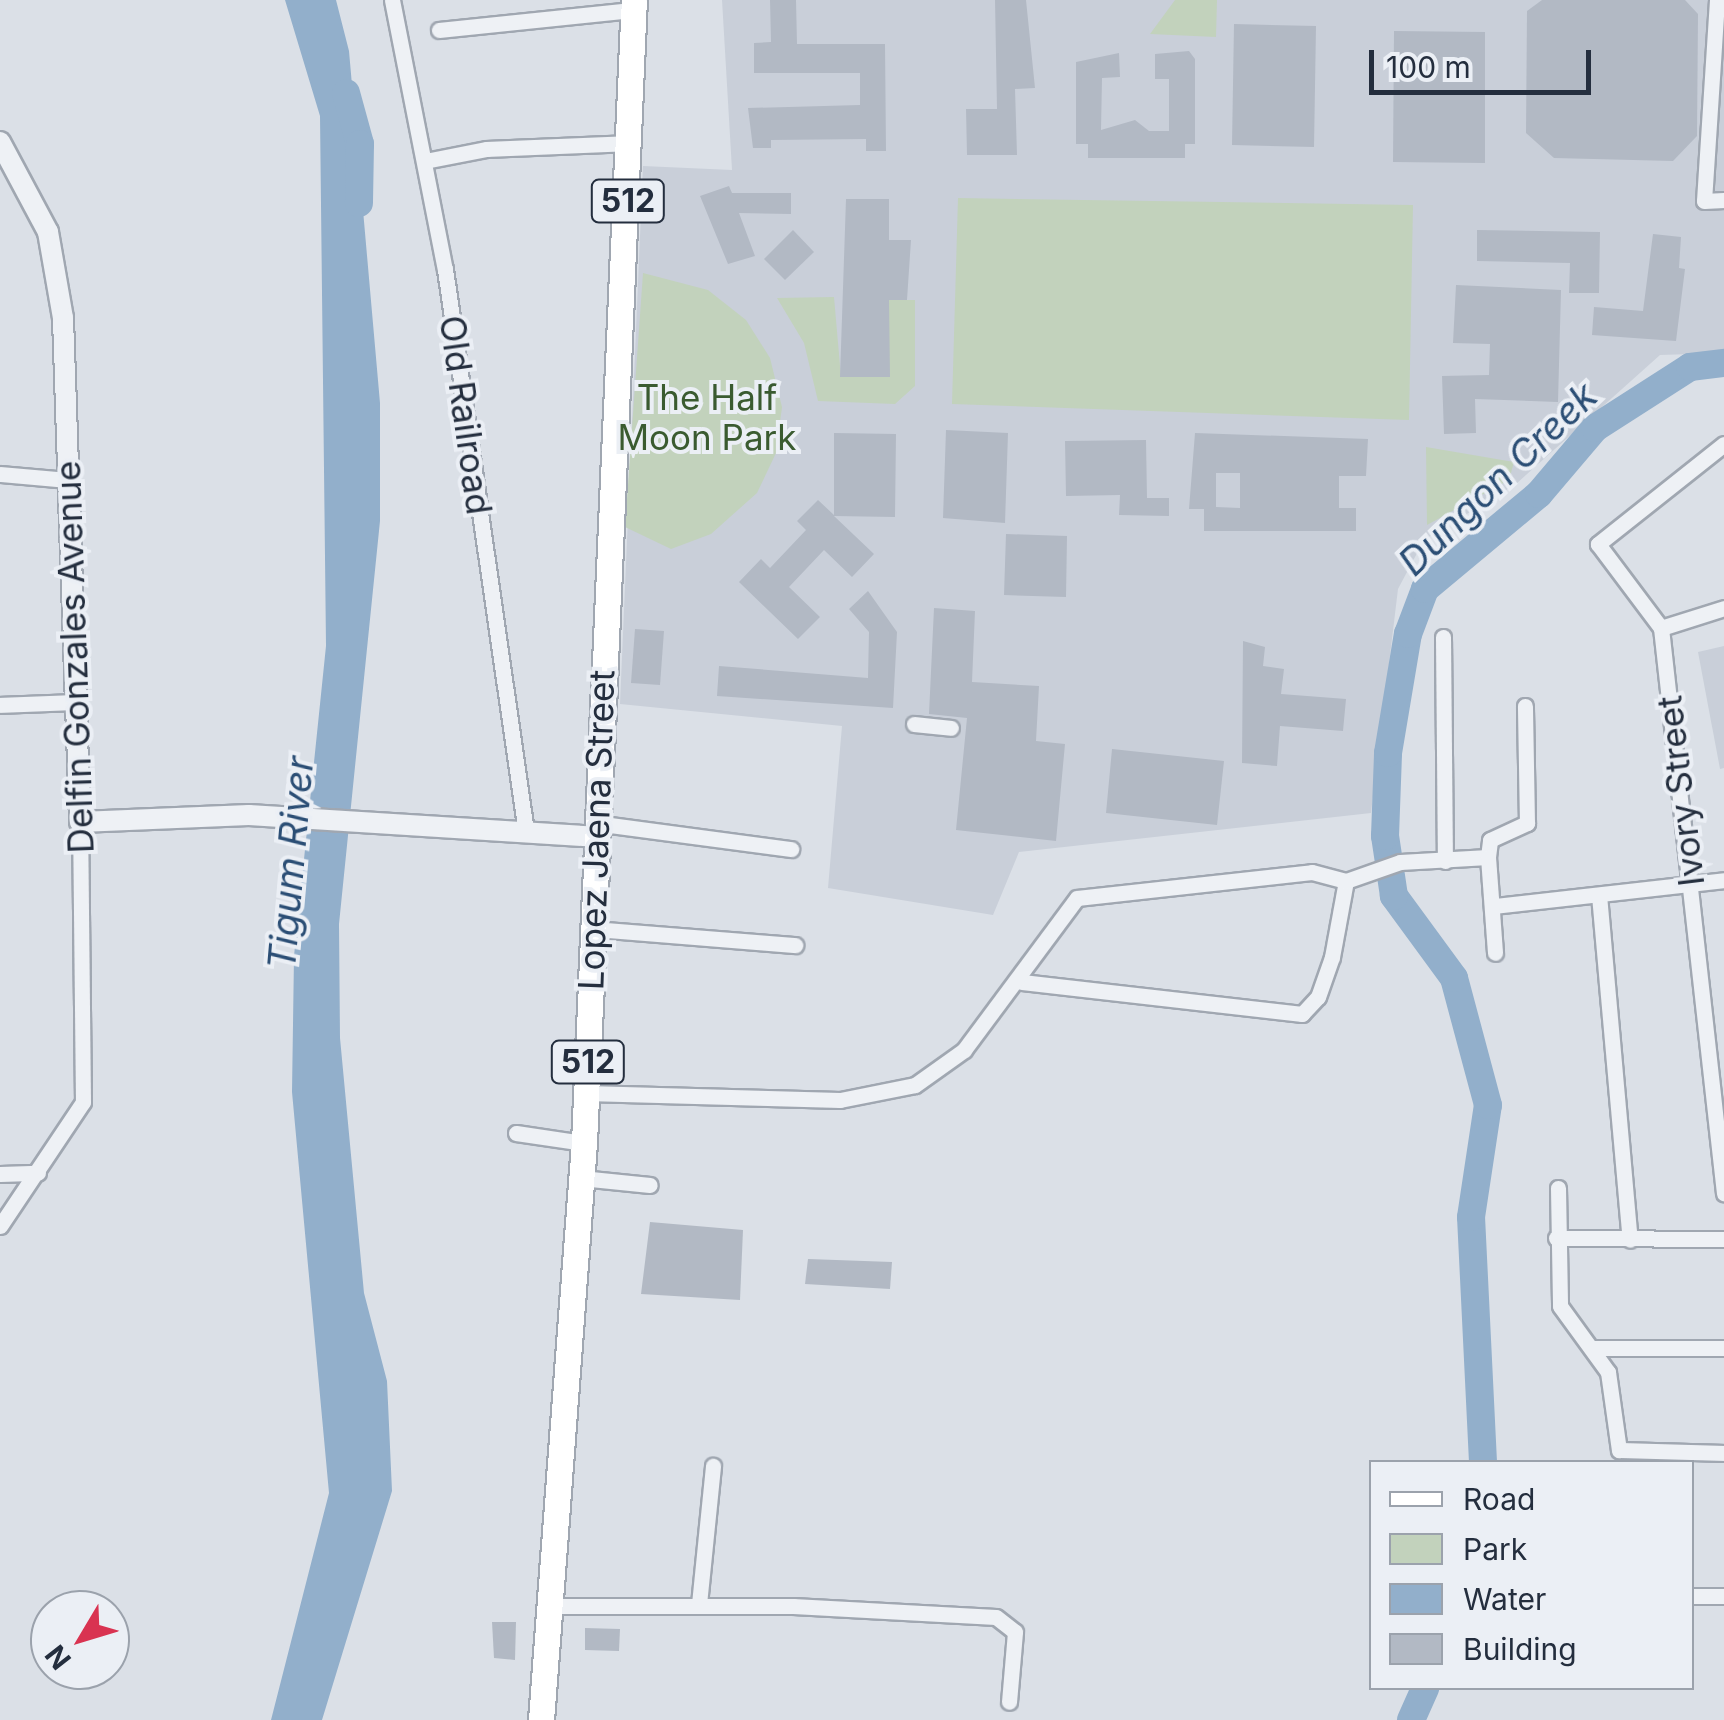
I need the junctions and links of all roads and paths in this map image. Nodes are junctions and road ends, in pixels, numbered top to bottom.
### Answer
1 (392, 0) edge
2 (1717, 0) edge
3 (634, 5) edge
4 (439, 30) dead end
5 (0, 142) edge
6 (630, 143) junction
7 (425, 160) junction
8 (1724, 200) edge
9 (1724, 444) edge
10 (0, 474) edge
11 (68, 480) junction
12 (1724, 608) edge
13 (1662, 628) junction
14 (1443, 637) dead end
15 (74, 702) junction
16 (0, 705) edge
17 (1525, 706) dead end
18 (914, 724) dead end
19 (951, 728) dead end
20 (80, 822) junction
21 (595, 830) junction
22 (526, 832) junction
23 (791, 850) dead end
24 (1488, 857) junction
25 (1446, 861) junction
26 (1724, 880) edge
27 (1346, 881) junction
28 (1691, 885) junction
29 (1599, 895) junction
30 (1494, 906) junction
31 (594, 929) junction
32 (795, 945) dead end
33 (1495, 953) dead end
34 (1022, 982) junction
35 (586, 1093) junction
36 (516, 1132) dead end
37 (584, 1143) junction
38 (38, 1173) junction
39 (0, 1174) edge
40 (581, 1178) junction
41 (650, 1185) dead end
42 (1558, 1188) dead end
43 (1724, 1192) edge
44 (0, 1226) edge
45 (1556, 1238) junction
46 (1724, 1239) edge
47 (1630, 1240) junction
48 (1594, 1348) junction
49 (1724, 1348) edge
50 (1724, 1452) edge
51 (712, 1466) dead end
52 (1694, 1596) edge
53 (1724, 1596) edge
54 (699, 1604) junction
55 (552, 1606) junction
56 (1009, 1702) dead end
57 (541, 1720) edge

1 - 7 street, Old Railroad
2 - 8 street
3 - 4 street
3 - 6 main road, Lopez Jaena Street / 512
5 - 11 street, Delfin Gonzales Avenue
6 - 7 street
6 - 21 main road, Lopez Jaena Street / 512
7 - 22 street, Old Railroad
9 - 13 street
10 - 11 street
11 - 15 street, Delfin Gonzales Avenue
12 - 13 street
13 - 28 street, Ivory Street
14 - 25 street
15 - 16 street
15 - 20 street, Delfin Gonzales Avenue
17 - 24 street
18 - 19 street
20 - 22 street
20 - 38 street, Delfin Gonzales Avenue
21 - 22 street
21 - 23 street
21 - 31 main road, Lopez Jaena Street / 512
24 - 25 street
24 - 30 street
25 - 27 street
26 - 28 street
27 - 34 street
27 - 34 street
28 - 29 street
28 - 43 street, Ivory Street
29 - 30 street
29 - 47 street
30 - 33 street
31 - 32 street
31 - 35 main road, Lopez Jaena Street / 512
34 - 35 street
35 - 37 main road, Lopez Jaena Street / 512
36 - 37 street
37 - 40 main road, Lopez Jaena Street / 512
38 - 39 street
38 - 44 street, Delfin Gonzales Avenue
40 - 41 street
40 - 55 main road, Lopez Jaena Street / 512
42 - 45 street
45 - 47 street
45 - 48 street
46 - 47 street
48 - 49 street
48 - 50 street
51 - 54 street
52 - 53 street
54 - 55 street
54 - 56 street
55 - 57 main road, Lopez Jaena Street / 512

